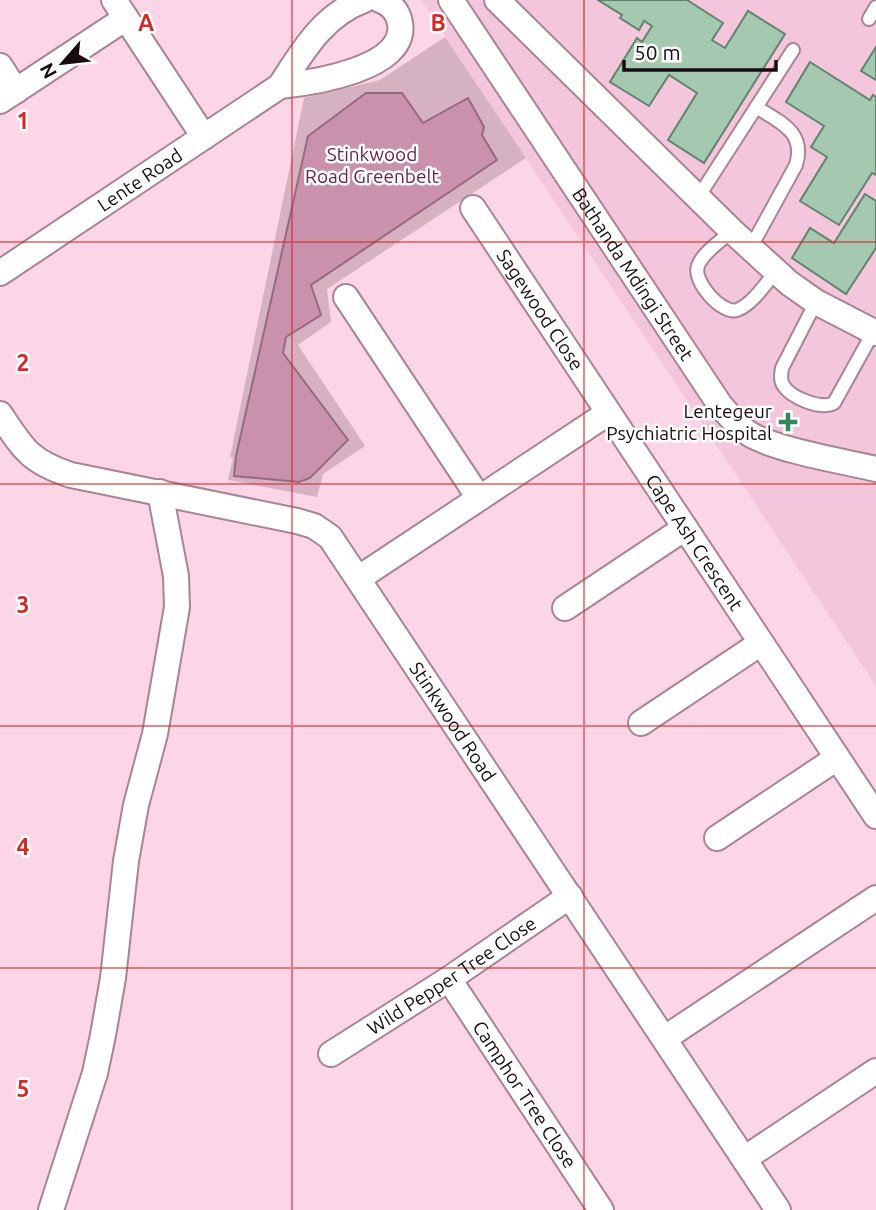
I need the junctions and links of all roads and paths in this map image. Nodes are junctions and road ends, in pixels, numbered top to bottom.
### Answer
1 (380, 0) edge
2 (451, 0) edge
3 (497, 0) edge
4 (350, 3) edge
5 (876, 7) edge
6 (120, 9) edge
7 (869, 19) dead end
8 (793, 50) dead end
9 (0, 66) edge
10 (280, 86) junction
11 (8, 96) edge
12 (756, 107) junction
13 (204, 137) junction
14 (699, 196) junction
15 (473, 208) dead end
16 (742, 239) junction
17 (776, 271) junction
18 (0, 272) edge
19 (346, 297) dead end
20 (816, 302) junction
21 (875, 331) edge
22 (608, 413) junction
23 (0, 414) edge
24 (876, 468) edge
25 (160, 492) junction
26 (479, 498) junction
27 (685, 528) junction
28 (359, 578) junction
29 (565, 608) dead end
30 (761, 643) junction
31 (641, 723) dead end
32 (838, 758) junction
33 (876, 816) edge
34 (717, 838) dead end
35 (570, 896) junction
36 (876, 898) edge
37 (449, 979) junction
38 (664, 1038) junction
39 (331, 1054) dead end
40 (876, 1071) edge
41 (744, 1158) junction
42 (51, 1210) edge
43 (601, 1210) edge
44 (779, 1210) edge

1 - 10 street, Lente Road
2 - 24 street, Bathanda Mdingi Street
3 - 14 street
4 - 10 street, Lente Road
5 - 7 lane
6 - 11 street
6 - 13 street
8 - 12 lane
9 - 11 street
10 - 13 street, Lente Road
12 - 14 lane
12 - 16 lane
13 - 18 street, Lente Road
14 - 16 street
15 - 22 street, Sagewood Close
16 - 17 street
16 - 17 lane
17 - 20 street
19 - 26 street
20 - 21 street
20 - 21 lane
22 - 26 street
22 - 27 street, Cape Ash Crescent
23 - 25 street, Stinkwood Road
25 - 28 street, Stinkwood Road
25 - 42 street
26 - 28 street
27 - 29 street
27 - 30 street, Cape Ash Crescent
28 - 35 street, Stinkwood Road
30 - 31 street
30 - 32 street, Cape Ash Crescent
32 - 33 street, Cape Ash Crescent
32 - 34 street
35 - 37 street, Wild Pepper Tree Close
35 - 38 street, Stinkwood Road
36 - 38 street
37 - 39 street, Wild Pepper Tree Close
37 - 43 street, Camphor Tree Close
38 - 41 street, Stinkwood Road
40 - 41 street
41 - 44 street, Stinkwood Road

